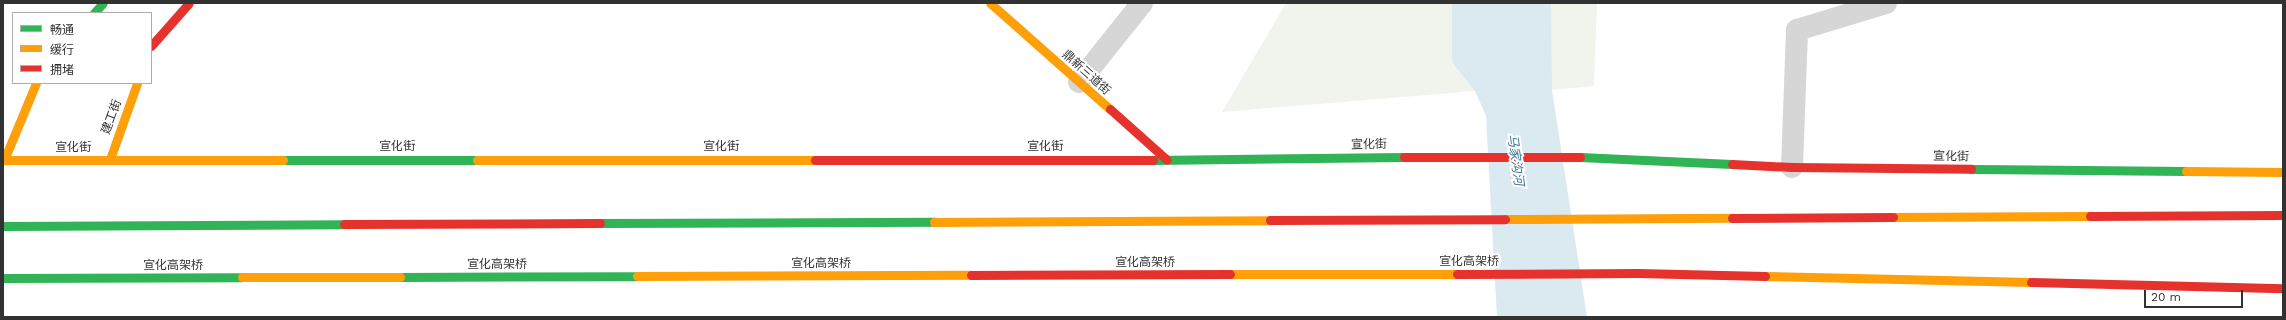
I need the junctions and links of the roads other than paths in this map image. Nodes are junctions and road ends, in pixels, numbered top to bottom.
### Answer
1 (103, 3) edge
2 (189, 3) edge
3 (990, 3) edge
4 (1142, 3) edge
5 (1886, 3) edge
6 (95, 12) edge
7 (152, 45) edge
8 (1079, 82) junction
9 (36, 84) edge
10 (137, 84) edge
11 (4, 160) edge
12 (110, 160) junction
13 (1167, 160) junction
14 (1792, 167) junction
15 (2283, 172) edge
16 (2283, 215) edge
17 (3, 226) edge
18 (3, 278) edge
19 (2283, 288) edge

1 - 6 main road
2 - 7 main road
3 - 8 main road, 鼎新三道街
4 - 8 street
5 - 14 street
8 - 13 main road, 鼎新三道街
9 - 11 main road
10 - 12 main road, 建工街
11 - 12 main road, 宣化街
12 - 13 main road, 宣化街
13 - 14 main road, 宣化街
14 - 15 main road, 宣化街
16 - 17 main road
18 - 19 main road, 宣化高架桥

